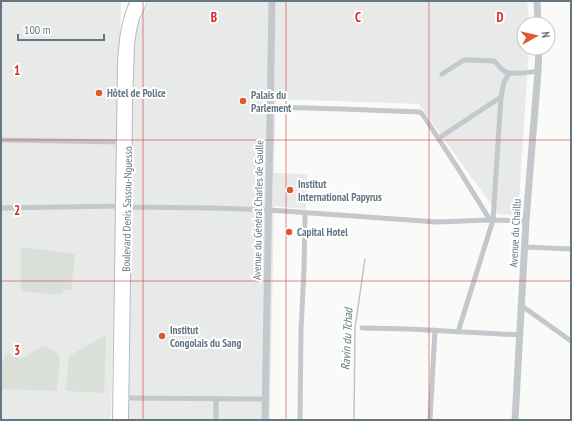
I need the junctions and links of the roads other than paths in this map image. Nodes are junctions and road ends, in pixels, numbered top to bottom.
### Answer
1 (135, 1) edge
2 (143, 1) edge
3 (272, 1) edge
4 (537, 1) edge
5 (538, 16) edge
6 (539, 56) edge
7 (538, 71) junction
8 (442, 74) dead end
9 (509, 74) junction
10 (501, 97) junction
11 (271, 107) junction
12 (439, 138) junction
13 (1, 140) edge
14 (121, 142) junction
15 (124, 207) junction
16 (1, 208) edge
17 (269, 210) junction
18 (305, 213) junction
19 (491, 220) junction
20 (526, 221) junction
21 (525, 247) junction
22 (571, 249) edge
23 (522, 306) junction
24 (362, 328) dead end
25 (435, 330) junction
26 (458, 332) junction
27 (520, 335) junction
28 (571, 341) edge
29 (121, 398) junction
30 (216, 399) junction
31 (266, 399) junction
32 (117, 420) edge
33 (124, 420) edge
34 (216, 420) edge
35 (265, 420) edge
36 (300, 420) edge
37 (430, 420) edge
38 (515, 420) edge

1 - 14 main road, Boulevard Denis Sassou-Nguesso
2 - 15 main road, Boulevard Denis Sassou-Nguesso
3 - 11 street, Avenue du Général Charles de Gaulle
4 - 5 street
6 - 7 street, Avenue du Chaillu
7 - 9 street
7 - 20 street, Avenue du Chaillu
8 - 9 street
9 - 10 street
10 - 12 street
10 - 19 street
11 - 12 street
11 - 17 street, Avenue du Général Charles de Gaulle
12 - 19 street
13 - 14 street
14 - 15 main road, Boulevard Denis Sassou-Nguesso
15 - 16 street
15 - 17 street
15 - 29 main road, Boulevard Denis Sassou-Nguesso
17 - 18 street
17 - 31 street, Avenue du Général Charles de Gaulle
18 - 19 street
18 - 36 street
19 - 20 street
19 - 26 street
20 - 21 street, Avenue du Chaillu
21 - 22 street
21 - 23 street, Avenue du Chaillu
23 - 27 street, Avenue du Chaillu
23 - 28 street
24 - 25 street
25 - 26 street
25 - 37 street
26 - 27 street
27 - 38 street, Avenue du Chaillu
29 - 30 street
29 - 32 main road, Boulevard Denis Sassou-Nguesso
29 - 33 main road, Boulevard Denis Sassou-Nguesso
30 - 31 street
30 - 34 street
31 - 35 street, Avenue du Général Charles de Gaulle

